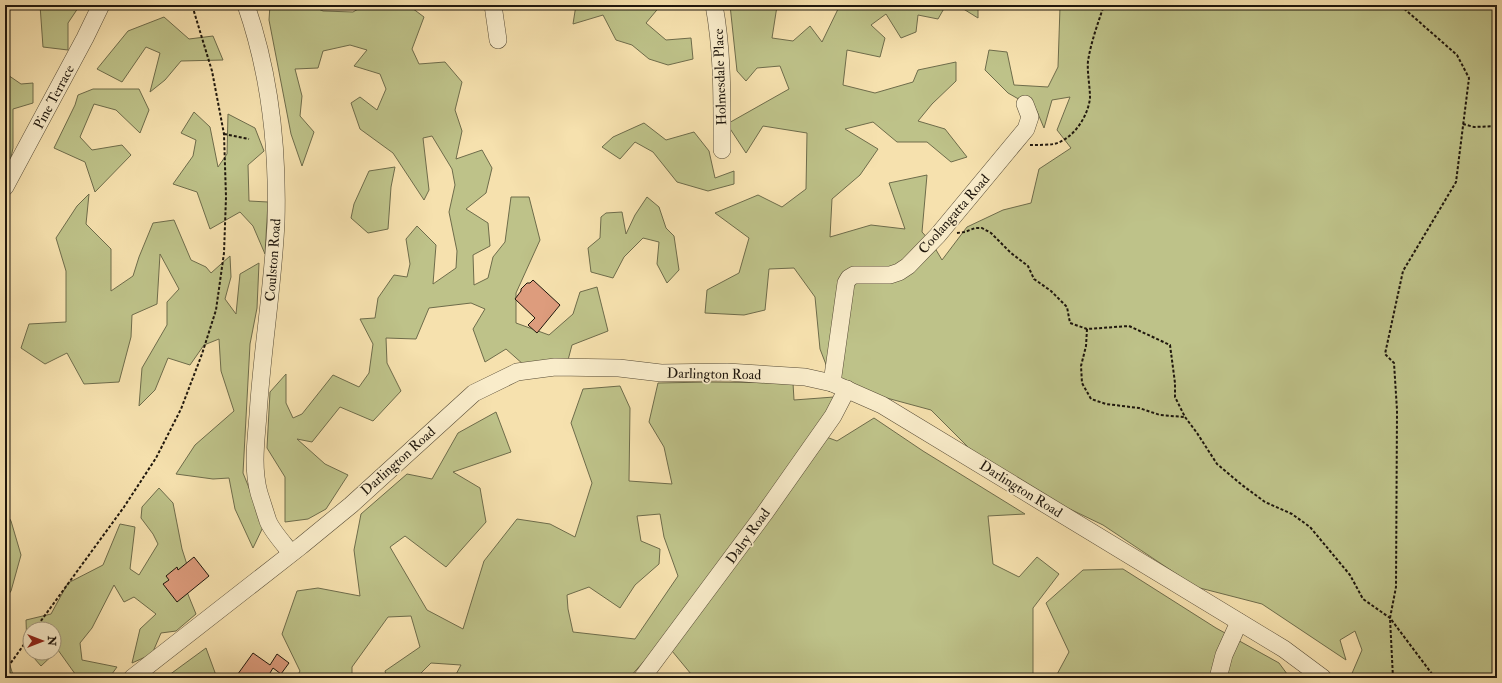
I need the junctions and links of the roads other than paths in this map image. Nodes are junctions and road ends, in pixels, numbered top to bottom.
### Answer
1 (102, 5) edge
2 (246, 5) edge
3 (493, 5) edge
4 (714, 5) edge
5 (498, 40) dead end
6 (1025, 104) dead end
7 (722, 150) dead end
8 (5, 187) edge
9 (846, 283) joint
10 (839, 386) junction
11 (296, 550) junction
12 (1240, 622) junction
13 (132, 678) edge
14 (642, 678) edge
15 (1218, 678) edge
16 (1323, 678) edge

1 - 8 street, Pine Terrace
2 - 11 street, Coulston Road
3 - 5 street
4 - 7 street, Holmesdale Place
6 - 9 street, Coolangatta Road
9 - 10 street, Dalry Road
10 - 11 street, Darlington Road
10 - 12 street, Darlington Road
10 - 14 street, Dalry Road
11 - 13 street, Darlington Road
12 - 15 street
12 - 16 street, Darlington Road

